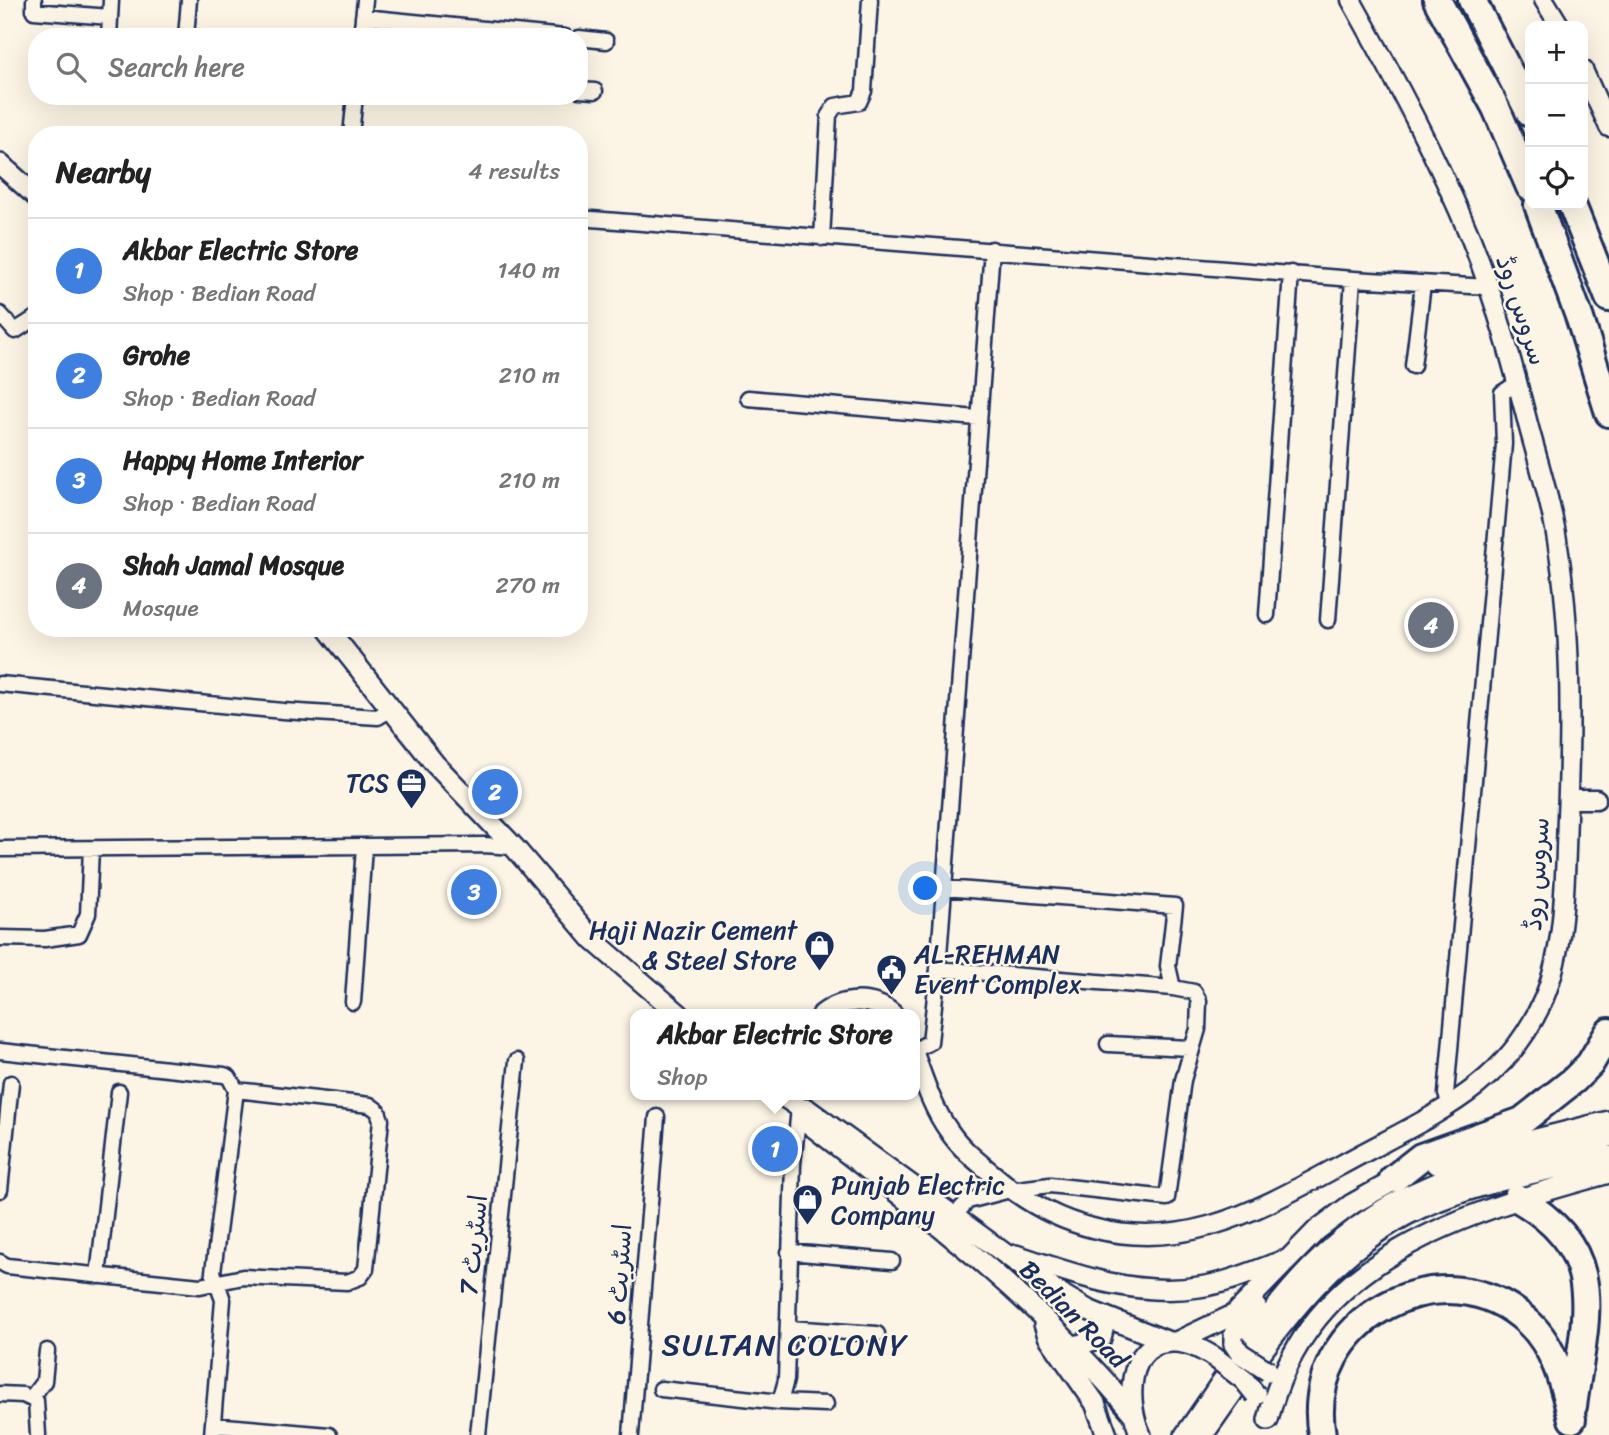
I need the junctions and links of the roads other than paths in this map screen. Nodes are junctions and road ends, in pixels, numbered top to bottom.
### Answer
1 (34, 0) edge
2 (111, 0) edge
3 (189, 0) edge
4 (365, 0) edge
5 (870, 0) edge
6 (1351, 0) edge
7 (1437, 0) edge
8 (1472, 0) edge
9 (1544, 0) edge
10 (110, 17) junction
11 (363, 17) junction
12 (1557, 21) edge
13 (109, 28) edge
14 (187, 28) edge
15 (362, 28) edge
16 (474, 28) edge
17 (588, 39) edge
18 (606, 41) dead end
19 (1588, 81) edge
20 (588, 91) edge
21 (594, 91) dead end
22 (1525, 103) edge
23 (354, 105) edge
24 (352, 126) edge
25 (1609, 127) edge
26 (0, 164) edge
27 (1525, 175) edge
28 (28, 189) edge
29 (1540, 210) edge
30 (1574, 210) edge
31 (588, 219) edge
32 (822, 238) junction
33 (992, 248) junction
34 (1291, 273) junction
35 (1353, 279) junction
36 (1423, 284) junction
37 (1488, 287) junction
38 (1609, 298) edge
39 (0, 314) edge
40 (28, 323) edge
41 (1413, 366) dead end
42 (1517, 383) junction
43 (748, 398) dead end
44 (1609, 413) edge
45 (977, 418) junction
46 (1267, 615) dead end
47 (1328, 620) dead end
48 (334, 637) edge
49 (0, 684) edge
50 (389, 710) junction
51 (1568, 799) junction
52 (1596, 799) dead end
53 (364, 847) junction
54 (514, 847) junction
55 (0, 849) edge
56 (91, 849) junction
57 (944, 888) junction
58 (0, 938) edge
59 (938, 969) junction
60 (1173, 988) junction
61 (353, 1002) dead end
62 (673, 1009) edge
63 (830, 1009) edge
64 (884, 1009) edge
65 (1609, 1032) edge
66 (1108, 1044) dead end
67 (920, 1046) edge
68 (1190, 1048) junction
69 (0, 1051) edge
70 (517, 1060) dead end
71 (920, 1069) edge
72 (11, 1083) dead end
73 (236, 1090) junction
74 (119, 1092) dead end
75 (788, 1100) edge
76 (1451, 1105) junction
77 (799, 1107) junction
78 (657, 1117) dead end
79 (1609, 1121) edge
80 (1609, 1138) edge
81 (1609, 1156) edge
82 (1609, 1174) edge
83 (1393, 1179) junction
84 (0, 1189) edge
85 (1010, 1190) junction
86 (1517, 1198) junction
87 (948, 1222) junction
88 (995, 1248) junction
89 (789, 1252) junction
90 (1286, 1259) junction
91 (892, 1261) dead end
92 (0, 1262) edge
93 (98, 1276) junction
94 (1270, 1277) junction
95 (219, 1283) junction
96 (1334, 1302) junction
97 (1106, 1317) junction
98 (1042, 1318) junction
99 (789, 1328) junction
100 (877, 1334) dead end
101 (1173, 1342) junction
102 (1075, 1346) junction
103 (47, 1351) dead end
104 (661, 1389) dead end
105 (0, 1394) edge
106 (28, 1396) junction
107 (780, 1402) junction
108 (826, 1404) dead end
109 (1570, 1427) edge
110 (1137, 1429) edge
111 (1271, 1429) edge
112 (212, 1430) edge
113 (37, 1435) edge
114 (329, 1435) edge
115 (478, 1435) edge
116 (631, 1435) edge
117 (1107, 1435) edge
118 (1185, 1435) edge
119 (1203, 1435) edge
120 (1322, 1435) edge

1 - 10 street
2 - 10 street
3 - 14 street
4 - 11 street
5 - 32 street
6 - 37 street, سروس روڈ
7 - 27 highway
8 - 22 highway
9 - 12 street
10 - 13 street
11 - 15 street
11 - 16 street
17 - 18 street
19 - 25 street
20 - 21 street
23 - 24 street
26 - 28 main road
29 - 44 highway
30 - 38 highway
31 - 32 street
32 - 33 street
33 - 34 street
33 - 45 street
34 - 35 street
34 - 46 street
35 - 36 street
35 - 47 street
36 - 37 street
36 - 41 street
37 - 42 street, سروس روڈ
39 - 40 street
42 - 51 street, سروس روڈ
42 - 76 street
43 - 45 street
45 - 57 street
48 - 50 main road
49 - 50 street
50 - 54 main road
51 - 52 street
51 - 76 street, سروس روڈ
53 - 54 street
53 - 56 street
53 - 61 street
54 - 62 main road
55 - 56 street
56 - 58 street
57 - 59 street
57 - 60 street
59 - 60 street
59 - 67 street
60 - 68 street
63 - 64 street
65 - 83 highway
66 - 68 street
68 - 85 street
69 - 73 street
70 - 115 street, اسٹریٹ 7
71 - 85 street, سروس روڈ
72 - 84 street
73 - 95 street
73 - 95 street
74 - 93 street
75 - 77 main road, Bedian Road
76 - 85 street, سروس روڈ
77 - 87 main road, Bedian Road
77 - 89 street
78 - 116 street, اسٹریٹ 6
79 - 83 main road
80 - 118 main road
81 - 119 main road
82 - 86 main road
83 - 90 main road
85 - 87 street
86 - 96 main road
86 - 109 highway
87 - 88 main road
87 - 98 main road, Bedian Road
88 - 90 main road
88 - 97 main road
89 - 91 street
89 - 99 street
90 - 94 main road
92 - 93 street
93 - 95 street
94 - 96 main road, bridge
94 - 101 main road
95 - 112 street
96 - 111 main road
97 - 101 main road
97 - 102 main road
98 - 102 main road, Bedian Road
98 - 117 main road
99 - 100 street
99 - 107 street
101 - 110 main road
101 - 111 main road, bridge
102 - 110 main road, Bedian Road
103 - 106 street
104 - 107 street
105 - 106 street
106 - 113 street
107 - 108 street
109 - 120 highway
112 - 114 street

